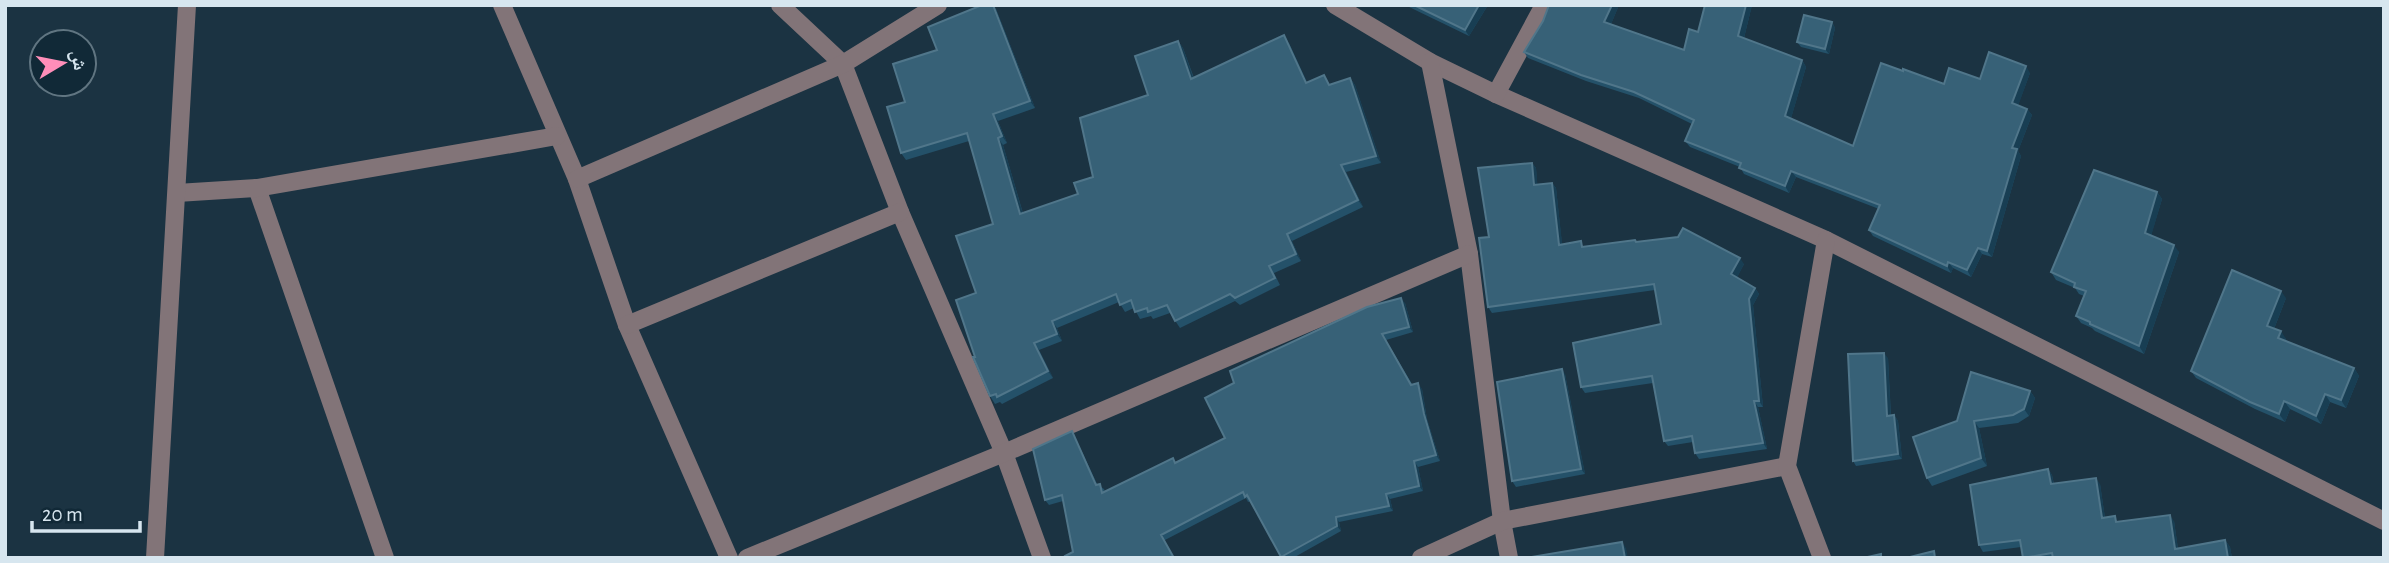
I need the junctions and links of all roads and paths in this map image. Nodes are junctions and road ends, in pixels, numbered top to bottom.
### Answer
1 (187, 5) edge
2 (502, 5) edge
3 (780, 5) edge
4 (938, 5) edge
5 (1335, 5) edge
6 (1544, 5) edge
7 (1430, 62) junction
8 (843, 64) junction
9 (1496, 94) junction
10 (557, 136) junction
11 (577, 179) junction
12 (257, 188) junction
13 (177, 193) junction
14 (900, 212) junction
15 (1826, 240) junction
16 (1468, 254) junction
17 (627, 325) junction
18 (1004, 453) junction
19 (1787, 466) junction
20 (1502, 521) junction
21 (2384, 521) edge
22 (155, 558) edge
23 (385, 558) edge
24 (729, 558) edge
25 (747, 558) edge
26 (1042, 558) edge
27 (1421, 558) edge
28 (1509, 558) edge
29 (1822, 558) edge

1 - 13 street
2 - 10 street
3 - 8 street
4 - 8 street
5 - 7 street
6 - 9 street
7 - 9 street
7 - 16 street
8 - 11 street
8 - 14 street
9 - 15 street
10 - 11 street
10 - 12 street
11 - 17 street
12 - 13 street
12 - 23 street
13 - 22 street
14 - 17 street
14 - 18 street
15 - 19 street
15 - 21 street
16 - 18 street
16 - 20 street
17 - 24 street
18 - 25 street
18 - 26 street
19 - 20 street
19 - 29 street
20 - 27 street
20 - 28 street

